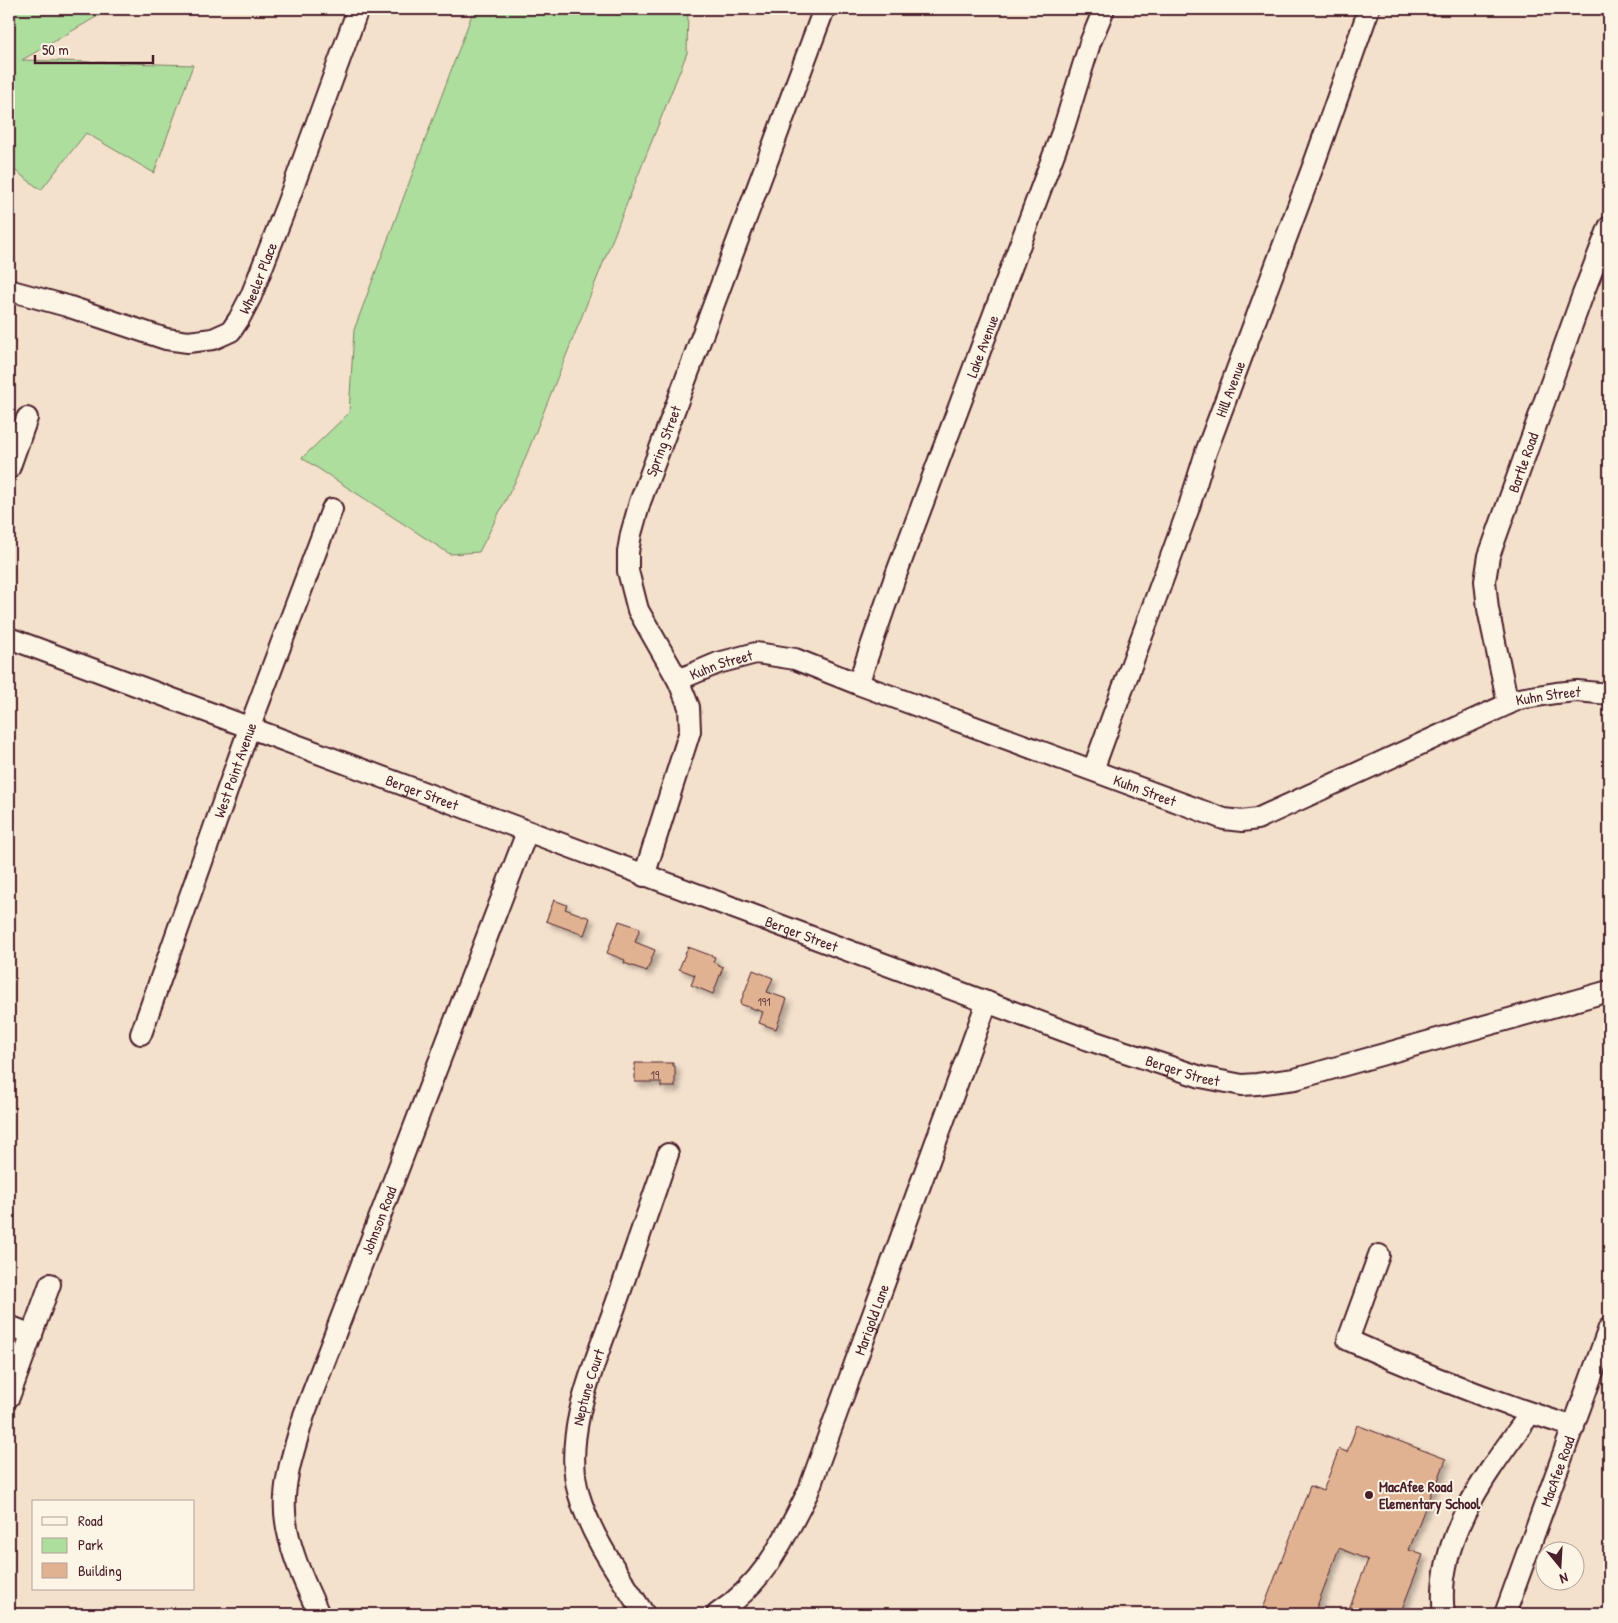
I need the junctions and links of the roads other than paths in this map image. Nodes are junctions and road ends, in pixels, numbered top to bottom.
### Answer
1 (358, 9) edge
2 (824, 9) edge
3 (1104, 9) edge
4 (1369, 9) edge
5 (1609, 228) edge
6 (12, 291) dead end
7 (27, 418) dead end
8 (9, 468) edge
9 (332, 508) dead end
10 (9, 638) edge
11 (678, 680) junction
12 (858, 684) junction
13 (1609, 694) edge
14 (1508, 704) junction
15 (249, 728) junction
16 (1093, 770) junction
17 (527, 832) junction
18 (644, 876) junction
19 (1609, 991) edge
20 (987, 1002) junction
21 (141, 1034) dead end
22 (668, 1154) dead end
23 (1379, 1255) dead end
24 (50, 1284) dead end
25 (9, 1326) edge
26 (1609, 1328) edge
27 (32, 1335) junction
28 (9, 1397) edge
29 (1530, 1414) junction
30 (1574, 1428) junction
31 (319, 1614) edge
32 (644, 1614) edge
33 (717, 1614) edge
34 (1444, 1614) edge
35 (1505, 1614) edge

1 - 6 street, Wheeler Place
2 - 11 street, Spring Street
3 - 12 street, Lake Avenue
4 - 16 street, Hill Avenue
5 - 14 street, Bartle Road
7 - 8 street
9 - 15 street, West Point Avenue
10 - 15 street, Berger Street
11 - 12 street, Kuhn Street
11 - 18 street, Spring Street
12 - 16 street, Kuhn Street
13 - 14 street, Kuhn Street
14 - 16 street, Kuhn Street
15 - 17 street, Berger Street
15 - 21 street, West Point Avenue
17 - 18 street, Berger Street
17 - 31 street, Johnson Road
18 - 20 street, Berger Street
19 - 20 street, Berger Street
20 - 33 street, Marigold Lane
22 - 32 street, Neptune Court
23 - 29 street
24 - 27 street
25 - 27 street
26 - 30 street, MacAfee Road
27 - 28 street
29 - 30 street
29 - 34 street
30 - 35 street, MacAfee Road

